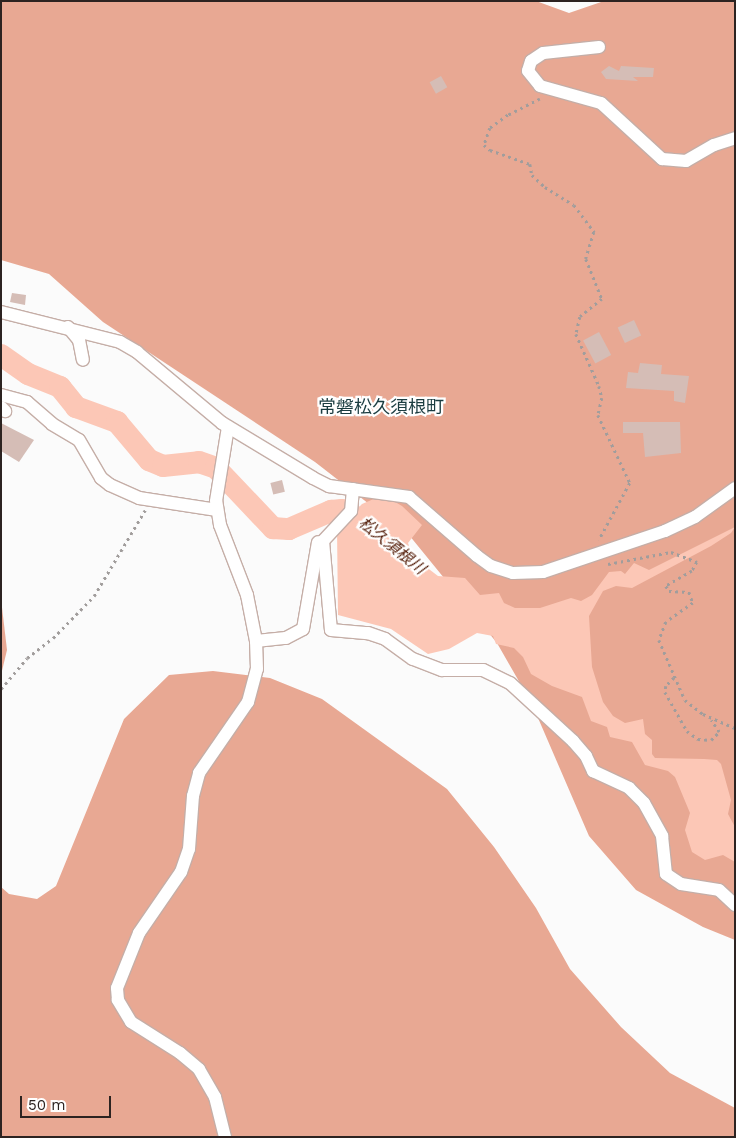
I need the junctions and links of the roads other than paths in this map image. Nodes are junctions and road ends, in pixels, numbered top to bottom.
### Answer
1 (599, 47) dead end
2 (735, 138) edge
3 (1, 312) edge
4 (68, 327) junction
5 (83, 360) dead end
6 (1, 395) edge
7 (228, 427) junction
8 (735, 488) edge
9 (353, 489) junction
10 (217, 510) junction
11 (324, 538) junction
12 (256, 641) junction
13 (735, 906) edge
14 (225, 1137) edge

1 - 2 street
3 - 4 street
4 - 5 street
4 - 7 street
6 - 10 street
7 - 9 street
7 - 10 street
8 - 9 street
9 - 11 street
10 - 12 street
11 - 12 street
11 - 13 street
12 - 14 street

